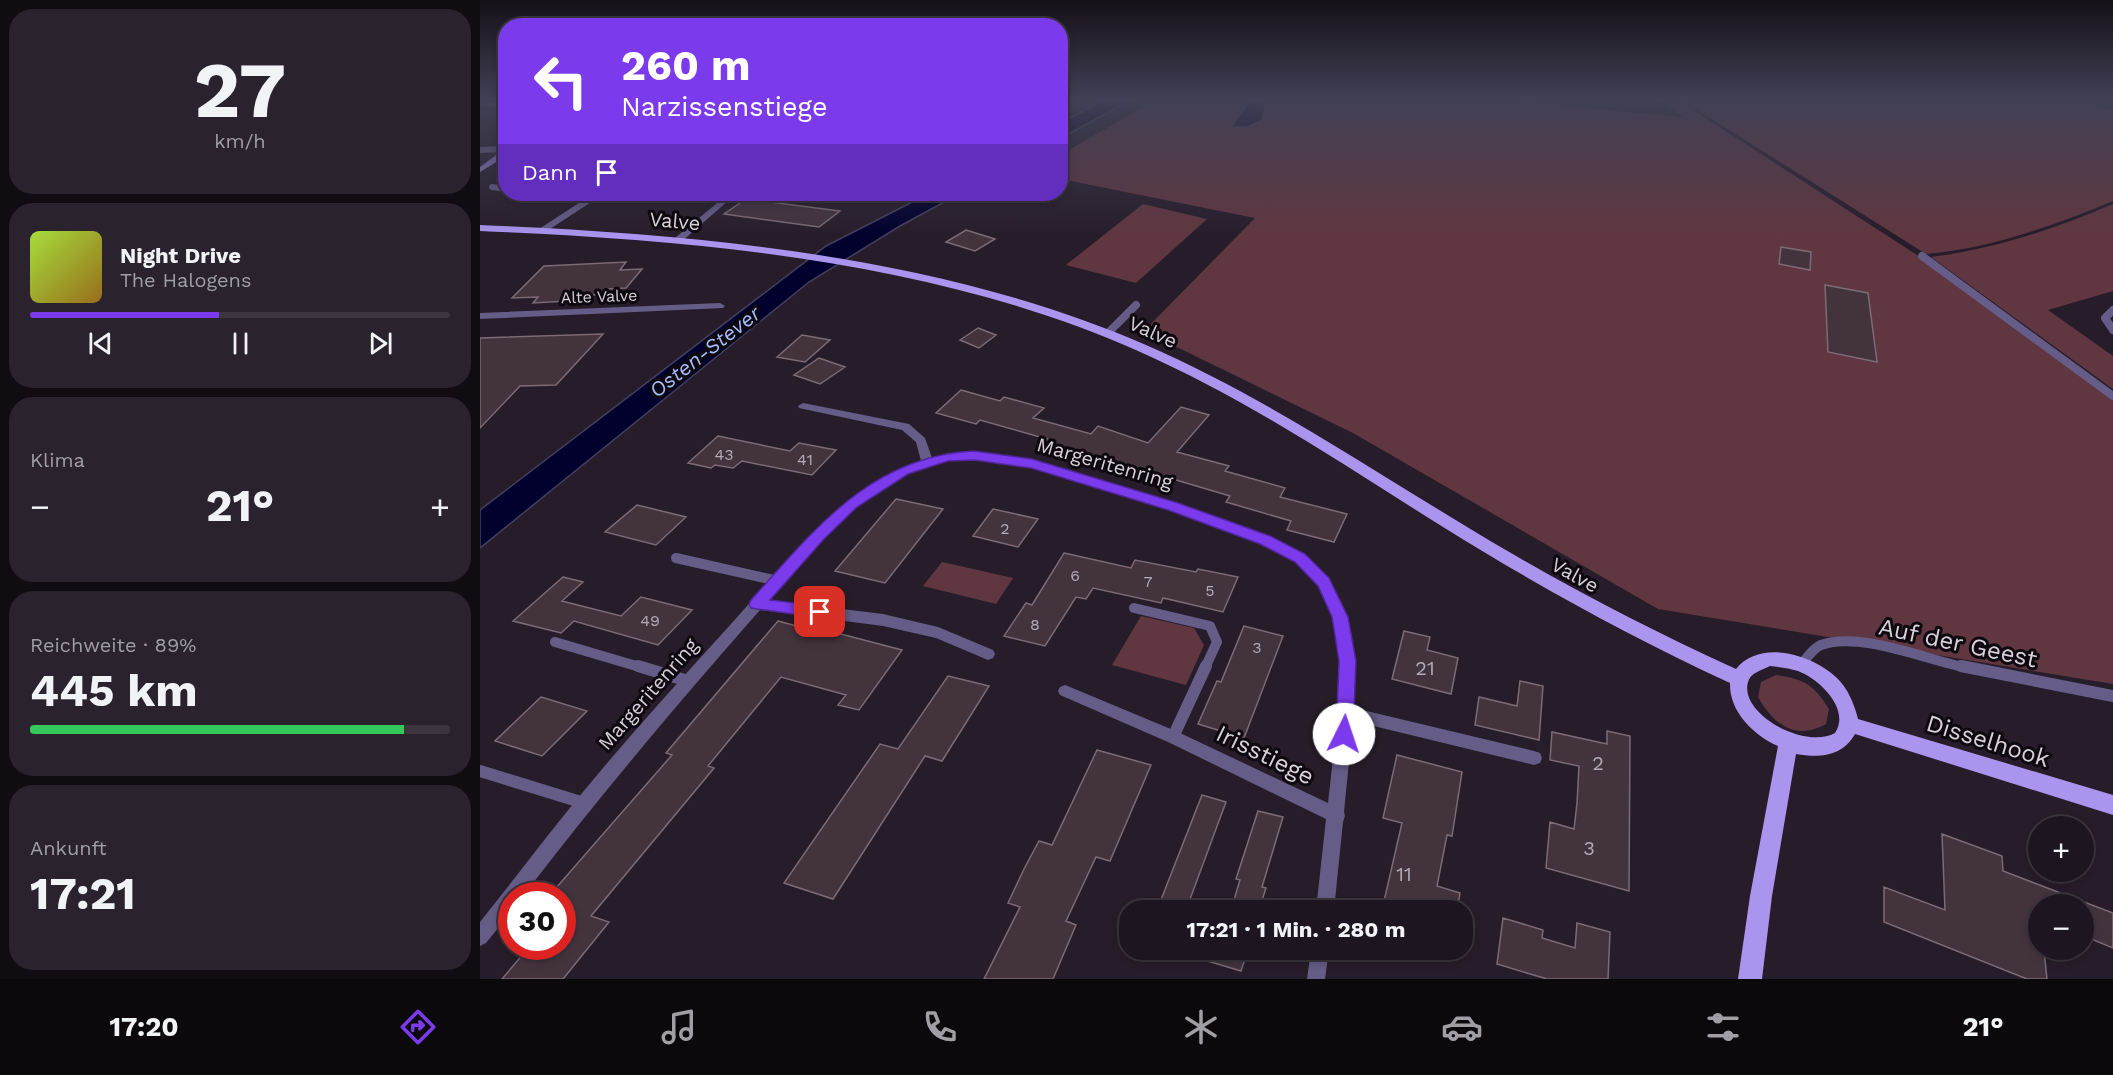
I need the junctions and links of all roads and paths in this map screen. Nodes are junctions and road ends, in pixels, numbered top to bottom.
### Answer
1 (480, 150) edge
2 (498, 150) edge
3 (498, 156) edge
4 (480, 170) edge
5 (492, 187) dead end
6 (498, 188) edge
7 (587, 201) edge
8 (724, 201) edge
9 (480, 228) edge
10 (543, 230) junction
11 (678, 240) junction
12 (1922, 256) dead end
13 (1136, 305) dead end
14 (720, 306) dead end
15 (2113, 310) edge
16 (480, 316) edge
17 (2113, 330) edge
18 (1108, 333) junction
19 (2113, 396) edge
20 (803, 406) dead end
21 (927, 462) junction
22 (676, 558) dead end
23 (778, 581) junction
24 (757, 604) junction
25 (1134, 608) dead end
26 (555, 642) dead end
27 (988, 654) dead end
28 (1801, 665) junction
29 (1739, 679) junction
30 (688, 681) junction
31 (1065, 691) dead end
32 (2113, 696) edge
33 (1346, 713) junction
34 (1849, 724) junction
35 (1173, 737) junction
36 (1788, 743) junction
37 (1534, 758) dead end
38 (480, 771) edge
39 (584, 803) junction
40 (2113, 805) edge
41 (1337, 816) junction
42 (1326, 900) edge
43 (480, 937) edge
44 (1319, 960) edge
45 (1316, 979) edge
46 (1750, 979) edge

1 - 2 lane
3 - 4 main road
5 - 6 lane
7 - 10 lane
8 - 11 street
9 - 10 main road, Valve
10 - 11 main road, Valve
11 - 18 main road, Valve
12 - 19 lane
13 - 18 lane
14 - 16 street, Alte Valve
15 - 17 lane
18 - 29 main road, Valve
20 - 21 street
21 - 23 street, Margeritenring
21 - 33 street, Margeritenring
22 - 23 lane
23 - 24 street, Margeritenring
24 - 27 street
24 - 30 street, Margeritenring
25 - 35 lane
26 - 30 lane
28 - 29 main road
28 - 32 lane, Auf der Geest
28 - 34 main road
29 - 36 main road
30 - 39 street, Margeritenring
31 - 35 street, Irisstiege
33 - 37 street
33 - 41 street, Margeritenring
34 - 36 main road
34 - 40 main road, Disselhook
35 - 41 street, Irisstiege
36 - 46 main road
38 - 39 lane
39 - 43 street, Margeritenring
41 - 42 street, Margeritenring
44 - 45 street

